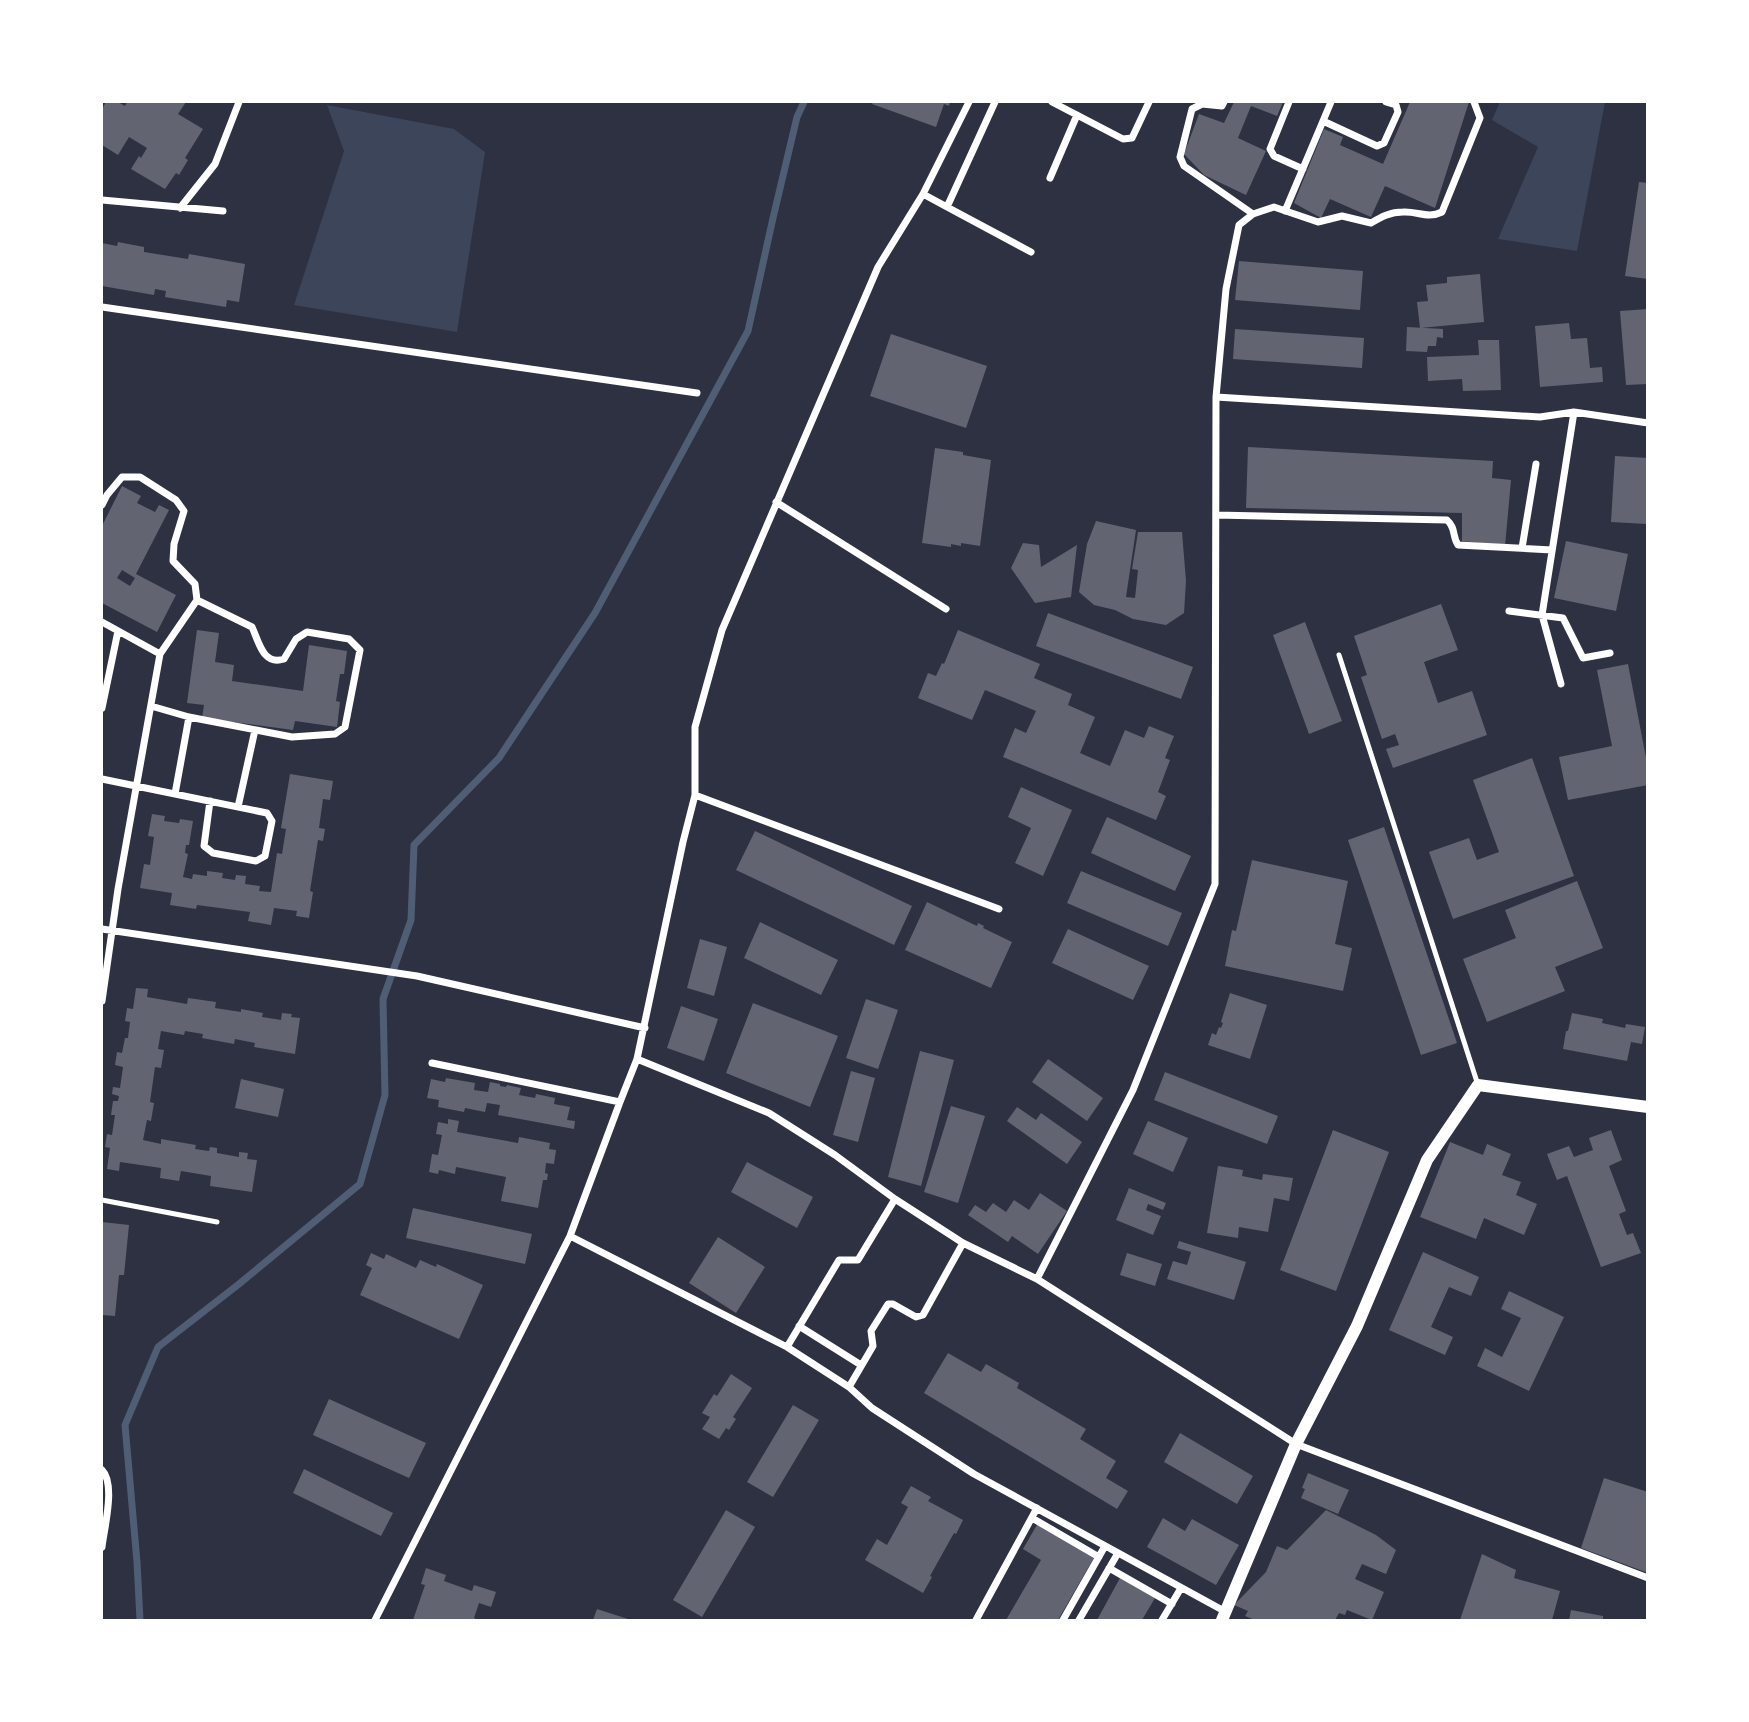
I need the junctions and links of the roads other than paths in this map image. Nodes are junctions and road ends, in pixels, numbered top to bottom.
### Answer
1 (239, 102) edge
2 (969, 102) edge
3 (995, 102) edge
4 (1052, 102) edge
5 (1149, 102) edge
6 (1224, 102) edge
7 (1289, 102) edge
8 (1331, 102) edge
9 (1386, 102) edge
10 (1474, 102) edge
11 (1077, 115) junction
12 (1322, 121) junction
13 (1303, 169) junction
14 (1050, 178) dead end
15 (923, 194) junction
16 (102, 200) edge
17 (947, 207) junction
18 (180, 208) junction
19 (223, 211) dead end
20 (1285, 211) junction
21 (1253, 214) junction
22 (1031, 252) dead end
23 (102, 307) edge
24 (697, 393) dead end
25 (1216, 397) junction
26 (1574, 412) junction
27 (1647, 422) edge
28 (1536, 464) dead end
29 (776, 502) junction
30 (102, 505) edge
31 (1216, 515) junction
32 (1522, 548) junction
33 (1552, 550) junction
34 (197, 600) junction
35 (946, 609) dead end
36 (1509, 611) dead end
37 (1542, 615) junction
38 (102, 622) edge
39 (118, 631) junction
40 (1610, 653) dead end
41 (160, 654) junction
42 (1339, 655) dead end
43 (102, 662) edge
44 (111, 663) junction
45 (1561, 684) dead end
46 (151, 706) junction
47 (102, 708) edge
48 (189, 717) junction
49 (254, 730) junction
50 (102, 779) edge
51 (136, 786) junction
52 (175, 794) junction
53 (695, 795) junction
54 (210, 801) junction
55 (238, 807) junction
56 (999, 909) dead end
57 (102, 929) edge
58 (112, 931) junction
59 (102, 1001) edge
60 (645, 1028) junction
61 (637, 1059) junction
62 (432, 1063) dead end
63 (1478, 1085) junction
64 (620, 1102) junction
65 (1647, 1107) edge
66 (895, 1199) junction
67 (102, 1200) edge
68 (217, 1222) dead end
69 (570, 1236) junction
70 (963, 1242) junction
71 (1037, 1279) junction
72 (799, 1326) junction
73 (787, 1347) junction
74 (862, 1365) junction
75 (849, 1387) junction
76 (1296, 1444) junction
77 (102, 1471) edge
78 (1037, 1508) junction
79 (1032, 1518) junction
80 (1105, 1546) junction
81 (102, 1547) edge
82 (1118, 1553) junction
83 (1099, 1557) junction
84 (1109, 1568) junction
85 (1647, 1578) edge
86 (1181, 1588) junction
87 (1172, 1604) junction
88 (1224, 1616) edge
89 (375, 1620) edge
90 (976, 1620) edge
91 (1063, 1620) edge
92 (1079, 1620) edge
93 (1162, 1620) edge

1 - 18 street
2 - 15 street
3 - 17 street
4 - 11 street
5 - 11 street
6 - 21 street
7 - 13 street
8 - 12 street
9 - 12 street
10 - 20 street
11 - 14 street
12 - 13 street
13 - 20 street
15 - 17 street
15 - 29 street
16 - 18 street
17 - 22 street
18 - 19 street
20 - 21 street
21 - 25 street
23 - 24 street
25 - 26 street
25 - 31 street
26 - 27 street
26 - 33 street
28 - 32 street
29 - 35 street
29 - 53 street
30 - 34 street
31 - 32 street
31 - 71 street
32 - 33 street
33 - 37 street
34 - 41 street
34 - 49 street
36 - 37 street
37 - 40 street
37 - 45 street
38 - 39 street
39 - 41 street
39 - 44 street
41 - 46 street
42 - 63 lane
43 - 44 street
44 - 47 street
46 - 48 street
46 - 51 street
48 - 49 street
48 - 52 street
49 - 55 street
50 - 51 street
51 - 52 street
51 - 58 street
52 - 54 street
53 - 56 street
53 - 60 street
54 - 55 street
54 - 55 street
57 - 58 street
58 - 59 street
58 - 60 street
60 - 61 street
61 - 64 street
61 - 66 street
62 - 64 street
63 - 65 street
63 - 76 street
64 - 69 street
66 - 70 street
66 - 72 street
67 - 68 lane
69 - 73 street
69 - 89 street
70 - 71 street
70 - 74 street
71 - 76 street
72 - 73 street
72 - 74 street
73 - 75 street
74 - 75 street
75 - 78 street
76 - 85 street
76 - 88 street
77 - 81 street
78 - 79 street
78 - 80 street
79 - 83 street
79 - 90 street
80 - 82 street
80 - 83 street
82 - 84 street
82 - 86 street
83 - 91 street
84 - 87 street
84 - 92 street
86 - 87 street
86 - 88 street
87 - 93 street

